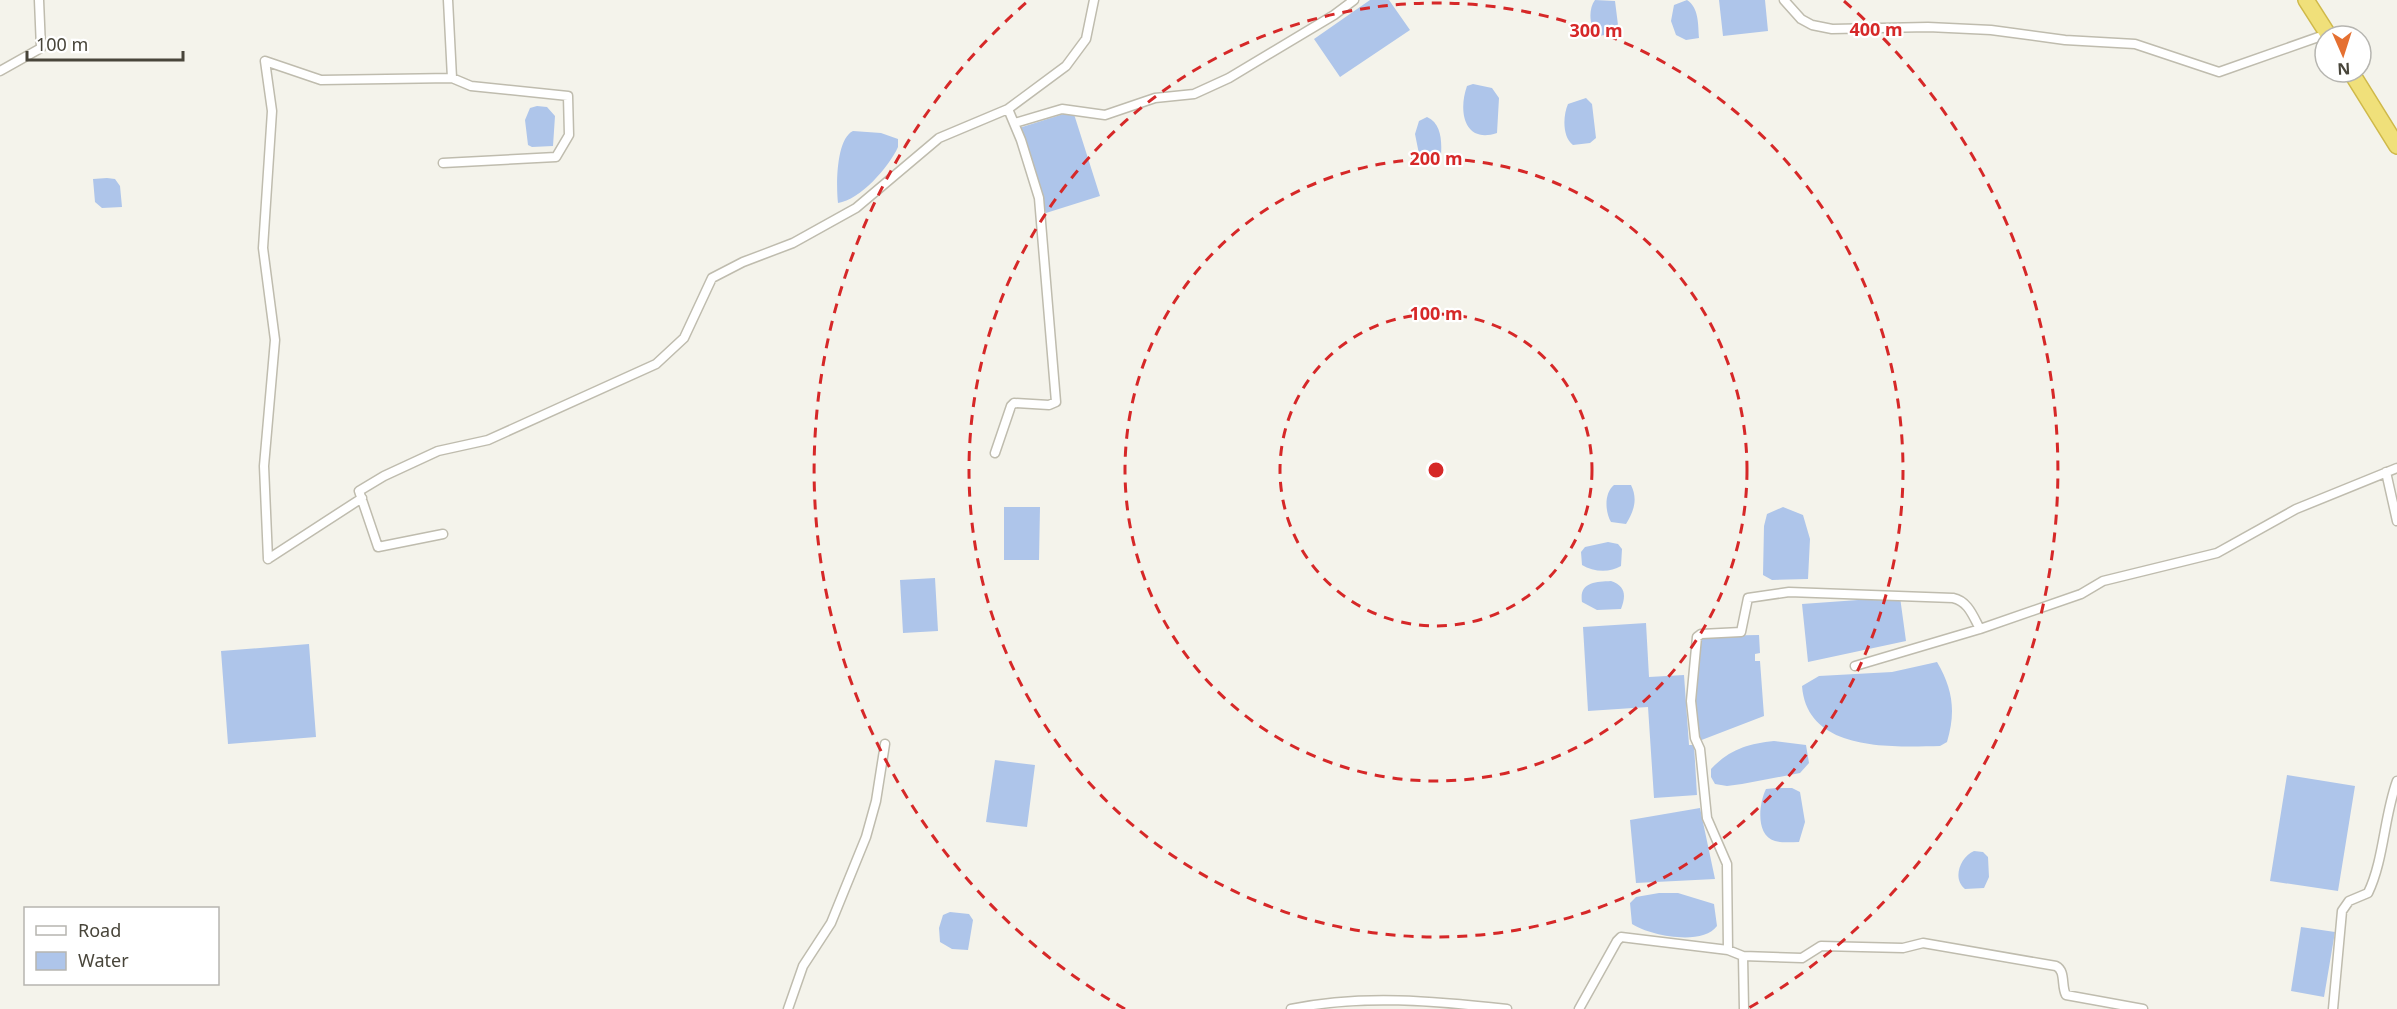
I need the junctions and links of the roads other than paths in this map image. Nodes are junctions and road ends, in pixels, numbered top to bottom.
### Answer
1 (39, 0) edge
2 (448, 0) edge
3 (1094, 0) edge
4 (1354, 0) edge
5 (1784, 0) edge
6 (2307, 0) edge
7 (2321, 24) edge
8 (2313, 40) edge
9 (0, 70) edge
10 (452, 78) junction
11 (2358, 84) edge
12 (1008, 109) junction
13 (1015, 123) junction
14 (2397, 146) edge
15 (443, 163) dead end
16 (995, 453) dead end
17 (2397, 468) edge
18 (2386, 472) junction
19 (362, 498) junction
20 (2397, 521) edge
21 (443, 534) dead end
22 (1980, 629) junction
23 (1855, 666) dead end
24 (885, 744) dead end
25 (2397, 781) edge
26 (1728, 950) junction
27 (1743, 956) junction
28 (788, 1009) edge
29 (1291, 1009) edge
30 (1507, 1009) edge
31 (1579, 1009) edge
32 (1744, 1009) edge
33 (2143, 1009) edge
34 (2332, 1009) edge

1 - 9 street
2 - 10 street
3 - 12 street
4 - 13 street
5 - 8 street
6 - 7 highway
10 - 15 street
10 - 19 street
11 - 14 highway
12 - 13 street
12 - 19 street
13 - 16 street
17 - 18 street
18 - 20 street
18 - 22 street
19 - 21 street
22 - 23 street
22 - 26 street
24 - 28 street
25 - 34 street
26 - 27 street
26 - 31 street
27 - 32 street
27 - 33 street
29 - 30 street

